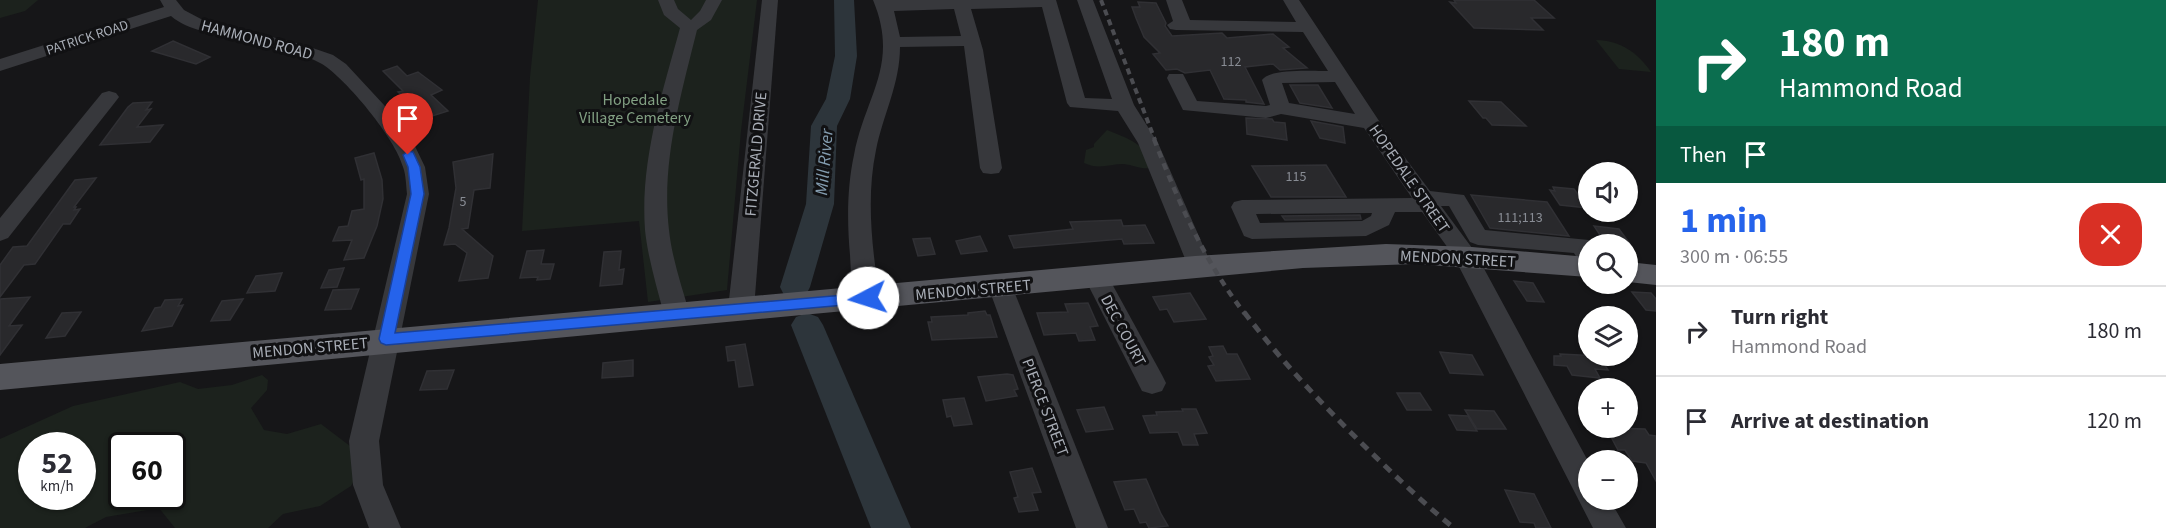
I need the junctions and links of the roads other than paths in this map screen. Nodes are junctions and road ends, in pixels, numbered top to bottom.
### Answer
1 (666, 0) edge
2 (714, 0) edge
3 (770, 0) edge
4 (1086, 0) edge
5 (1291, 0) edge
6 (1048, 1) edge
7 (1174, 1) edge
8 (960, 2) edge
9 (882, 3) edge
10 (171, 4) edge
11 (689, 27) junction
12 (1310, 27) junction
13 (972, 41) junction
14 (891, 42) junction
15 (0, 65) edge
16 (1341, 76) junction
17 (1176, 78) dead end
18 (109, 97) dead end
19 (1124, 105) junction
20 (1281, 108) junction
21 (1371, 123) junction
22 (991, 168) dead end
23 (1426, 201) junction
24 (1386, 204) junction
25 (1366, 228) junction
26 (1252, 231) junction
27 (0, 233) edge
28 (1578, 246) edge
29 (1401, 255) junction
30 (1465, 255) junction
31 (1266, 260) junction
32 (1200, 266) junction
33 (1578, 266) edge
34 (1638, 273) edge
35 (1656, 275) edge
36 (1096, 277) junction
37 (1000, 286) junction
38 (868, 298) junction
39 (741, 309) junction
40 (677, 315) junction
41 (386, 339) junction
42 (0, 377) edge
43 (1152, 383) dead end
44 (1578, 470) edge
45 (1600, 510) edge
46 (385, 528) edge
47 (1092, 528) edge
48 (1610, 528) edge

1 - 11 street
2 - 11 street
3 - 39 street, FITZGERALD DRIVE
4 - 19 street
5 - 12 street, HOPEDALE STREET
6 - 8 street
6 - 19 street
7 - 12 street
8 - 9 street
8 - 13 street
9 - 14 street
10 - 15 street, PATRICK ROAD
10 - 41 street, HAMMOND ROAD
11 - 40 street
12 - 16 street, HOPEDALE STREET
13 - 14 street
13 - 22 street
14 - 38 street
16 - 20 street
16 - 21 street, HOPEDALE STREET
17 - 20 street
18 - 27 street
19 - 32 street
20 - 21 street
21 - 23 street, HOPEDALE STREET
23 - 24 street
23 - 28 street
23 - 30 street, HOPEDALE STREET
24 - 25 street
24 - 26 street
25 - 26 street
25 - 29 street
26 - 31 street
29 - 30 main road, MENDON STREET
29 - 31 main road, MENDON STREET
30 - 33 main road, MENDON STREET
30 - 44 street, HOPEDALE STREET
31 - 32 main road, MENDON STREET
32 - 36 main road, MENDON STREET
34 - 35 main road
36 - 37 main road, MENDON STREET
36 - 43 street, DEC COURT
37 - 38 main road, MENDON STREET
37 - 47 street, PIERCE STREET
38 - 39 main road, MENDON STREET
39 - 40 main road, MENDON STREET
40 - 41 main road, MENDON STREET
41 - 42 main road, MENDON STREET
41 - 46 street, HAMMOND ROAD
45 - 48 street

